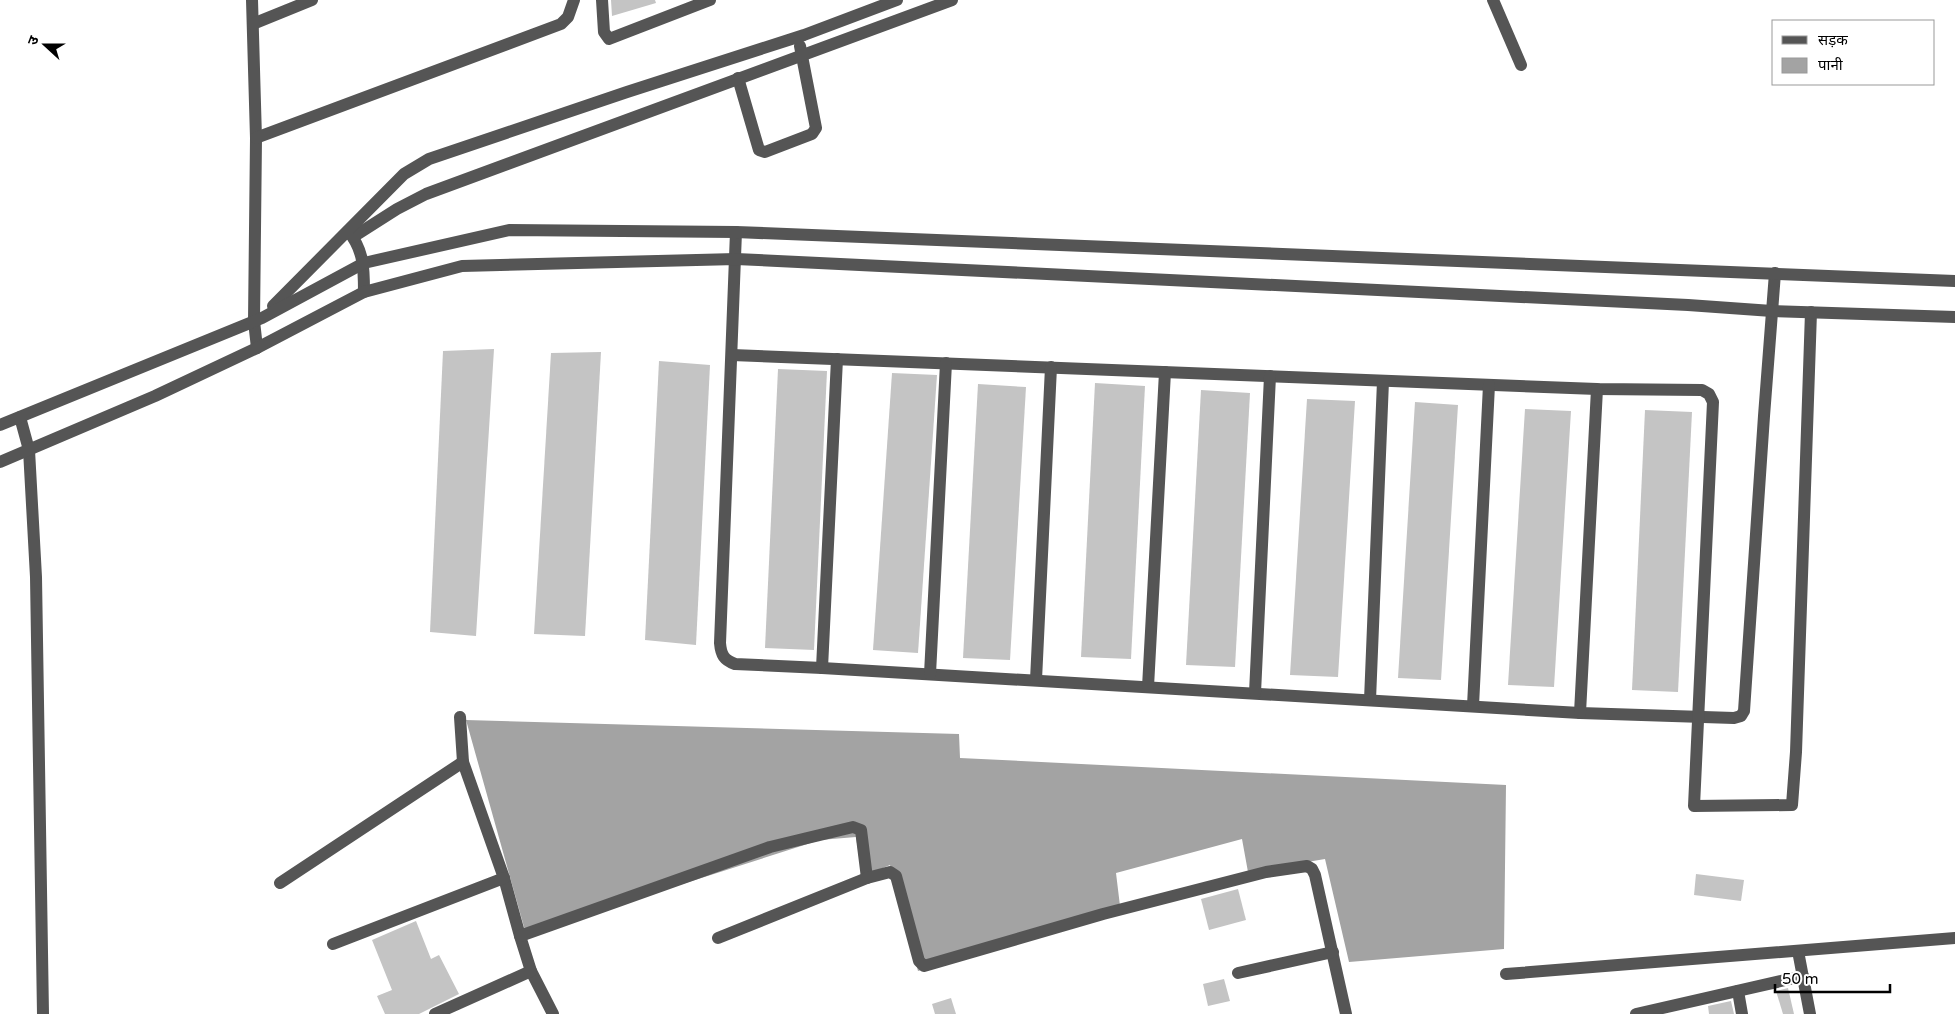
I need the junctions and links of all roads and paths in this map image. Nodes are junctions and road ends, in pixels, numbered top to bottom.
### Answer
1 (252, 0) edge
2 (312, 0) edge
3 (574, 0) edge
4 (602, 0) edge
5 (710, 0) edge
6 (897, 0) edge
7 (952, 0) edge
8 (1493, 0) edge
9 (253, 24) junction
10 (797, 37) junction
11 (802, 54) junction
12 (1521, 66) dead end
13 (738, 78) junction
14 (256, 138) junction
15 (736, 232) junction
16 (351, 234) junction
17 (736, 259) junction
18 (364, 263) junction
19 (1775, 273) junction
20 (1955, 281) edge
21 (364, 292) junction
22 (1772, 311) junction
23 (1811, 312) junction
24 (1955, 317) edge
25 (258, 319) junction
26 (257, 348) junction
27 (732, 355) junction
28 (837, 359) junction
29 (946, 363) junction
30 (1051, 368) junction
31 (1165, 372) junction
32 (1270, 376) junction
33 (1383, 381) junction
34 (1489, 385) junction
35 (1597, 390) junction
36 (20, 417) junction
37 (0, 425) edge
38 (29, 450) junction
39 (0, 462) edge
40 (822, 668) junction
41 (930, 674) junction
42 (1036, 680) junction
43 (1148, 687) junction
44 (1255, 693) junction
45 (1370, 700) junction
46 (1473, 706) junction
47 (1580, 712) junction
48 (460, 717) dead end
49 (1699, 717) junction
50 (463, 762) junction
51 (504, 878) junction
52 (867, 878) junction
53 (280, 883) dead end
54 (520, 936) junction
55 (718, 938) dead end
56 (1955, 938) edge
57 (333, 944) dead end
58 (1798, 950) junction
59 (1333, 952) junction
60 (531, 971) junction
61 (1238, 973) dead end
62 (1506, 974) dead end
63 (1803, 976) junction
64 (1738, 991) junction
65 (43, 1014) edge
66 (435, 1014) edge
67 (553, 1014) edge
68 (1346, 1014) edge
69 (1636, 1014) edge
70 (1742, 1014) edge
71 (1810, 1014) edge

1 - 9 street
2 - 9 street
3 - 14 street
4 - 5 street
6 - 10 street
7 - 11 street
8 - 12 street
9 - 14 street
10 - 11 street
10 - 16 street
11 - 13 street
11 - 13 street
13 - 16 street
14 - 25 street
15 - 17 street
15 - 18 street
15 - 19 street
16 - 18 street
16 - 25 street
17 - 21 street
17 - 22 street
17 - 27 street
18 - 21 street
18 - 25 street
19 - 20 street
19 - 22 street
21 - 26 street
22 - 23 street
22 - 49 street
23 - 24 street
23 - 49 street
25 - 26 street
25 - 36 street
26 - 38 street
27 - 28 street
27 - 40 street
28 - 29 street
28 - 40 street
29 - 30 street
29 - 41 street
30 - 31 street
30 - 42 street
31 - 32 street
31 - 43 street
32 - 33 street
32 - 44 street
33 - 34 street
33 - 45 street
34 - 35 street
34 - 46 street
35 - 47 street
35 - 49 street
36 - 37 street
36 - 38 street
38 - 39 street
38 - 65 street
40 - 41 street
41 - 42 street
42 - 43 street
43 - 44 street
44 - 45 street
45 - 46 street
46 - 47 street
47 - 49 street
48 - 50 street
50 - 51 street
50 - 53 street
51 - 54 street
51 - 57 street
52 - 54 street
52 - 55 street
52 - 59 street
54 - 60 street
56 - 58 street
58 - 62 street
58 - 63 street
59 - 61 street
59 - 68 street
60 - 66 street
60 - 67 street
63 - 64 street
63 - 71 street
64 - 69 street
64 - 70 street

